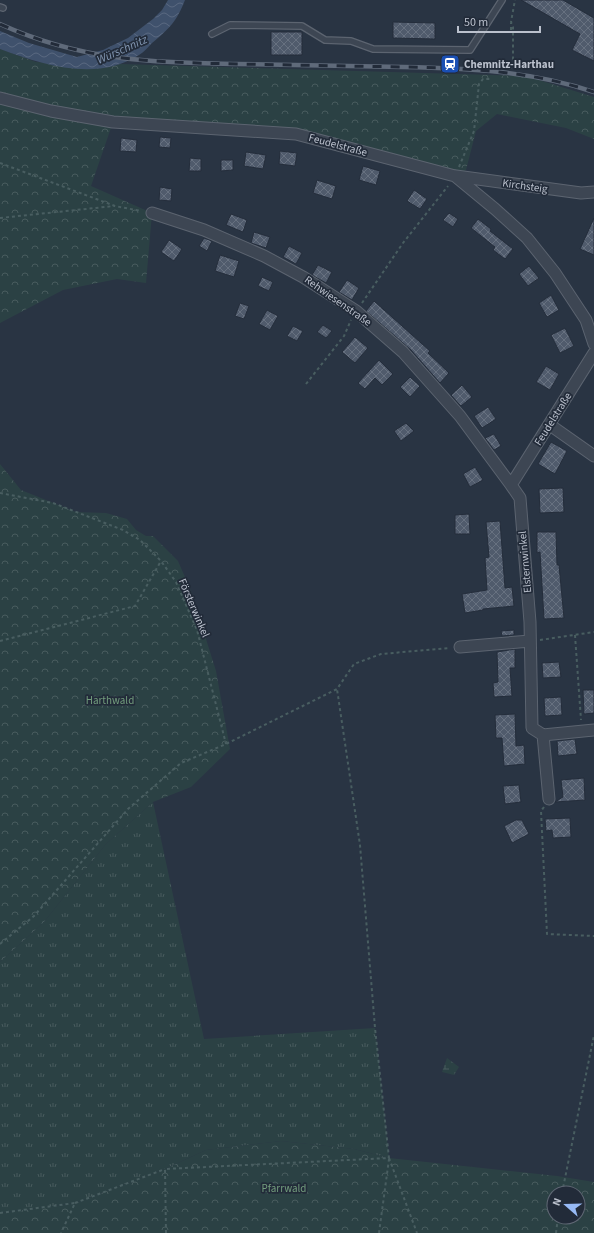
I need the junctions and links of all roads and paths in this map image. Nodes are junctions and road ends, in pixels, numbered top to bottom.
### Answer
1 (502, 0) edge
2 (515, 0) edge
3 (511, 22) junction
4 (511, 30) dead end
5 (212, 34) dead end
6 (509, 69) dead end
7 (490, 79) dead end
8 (0, 98) edge
9 (0, 163) edge
10 (457, 173) junction
11 (594, 192) edge
12 (115, 206) junction
13 (152, 212) joint
14 (0, 218) edge
15 (356, 311) junction
16 (594, 344) edge
17 (594, 353) edge
18 (306, 384) dead end
19 (550, 425) junction
20 (594, 456) edge
21 (512, 485) junction
22 (0, 493) edge
23 (161, 561) junction
24 (594, 632) edge
25 (575, 635) junction
26 (0, 641) edge
27 (530, 641) junction
28 (460, 647) joint
29 (336, 689) junction
30 (594, 730) edge
31 (582, 731) junction
32 (543, 735) junction
33 (226, 744) junction
34 (549, 799) joint
35 (594, 936) edge
36 (0, 944) edge
37 (594, 1036) edge
38 (389, 1158) junction
39 (165, 1169) junction
40 (564, 1185) edge
41 (75, 1203) junction
42 (0, 1213) edge
43 (61, 1233) edge
44 (166, 1233) edge
45 (379, 1233) edge
46 (417, 1233) edge

1 - 5 lane
2 - 3 path
3 - 4 path
3 - 6 path
7 - 10 path
8 - 10 street, Feudelstraße
9 - 12 path
10 - 11 street, Kirchsteig
10 - 15 path
10 - 16 street, Feudelstraße
12 - 13 path
12 - 14 path
13 - 15 street, Rehwiesenstraße
15 - 18 path
15 - 21 street, Rehwiesenstraße
17 - 19 street, Feudelstraße
19 - 20 street
19 - 21 street, Feudelstraße
21 - 27 street, Elsternwinkel
22 - 23 path, Försterwinkel
23 - 26 path
23 - 33 path, Försterwinkel
24 - 25 path
25 - 27 path
25 - 31 path
27 - 28 street
27 - 32 street, Elsternwinkel
28 - 29 path
29 - 33 path
29 - 38 path
30 - 31 street
31 - 32 street
32 - 34 street
33 - 36 path
34 - 35 path
37 - 40 path
38 - 39 path
38 - 45 path
38 - 46 path
39 - 41 path
39 - 44 path
41 - 42 path
41 - 43 path

